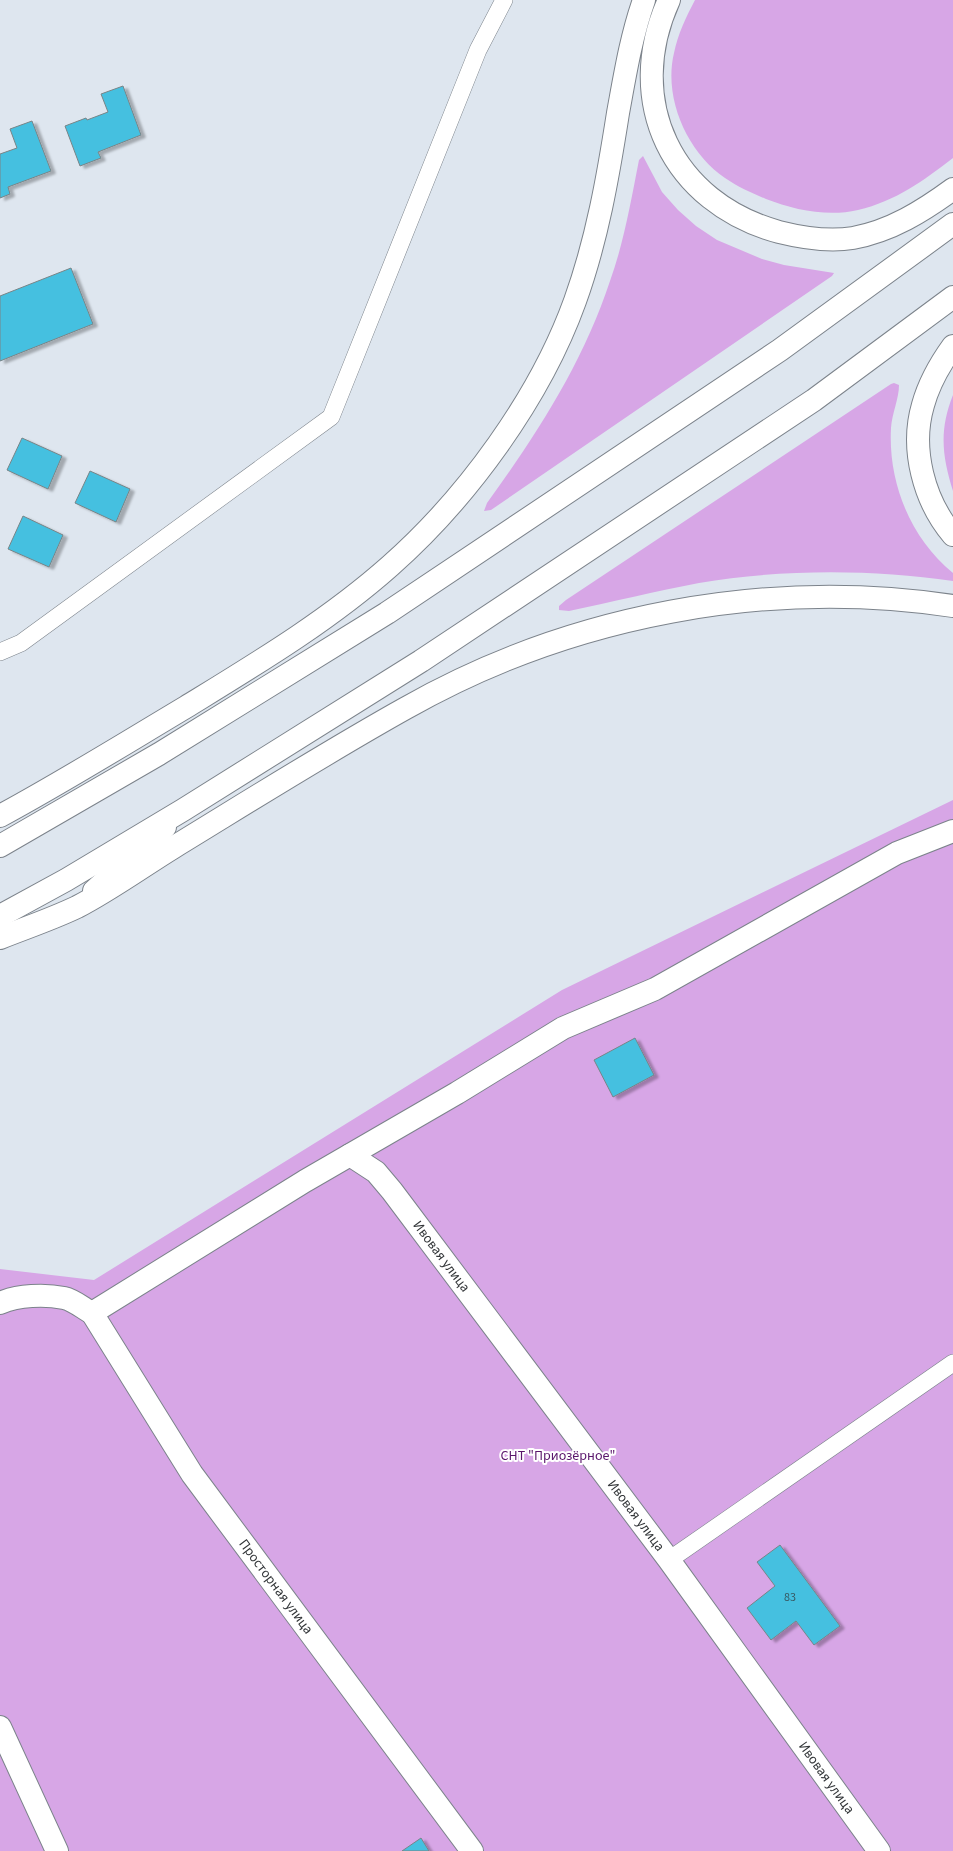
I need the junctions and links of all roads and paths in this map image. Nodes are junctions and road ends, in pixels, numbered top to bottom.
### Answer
1 (504, 0) edge
2 (644, 0) edge
3 (669, 0) edge
4 (953, 189) edge
5 (953, 224) edge
6 (953, 297) edge
7 (953, 346) edge
8 (953, 535) edge
9 (953, 606) edge
10 (0, 652) edge
11 (183, 810) junction
12 (0, 816) edge
13 (953, 831) edge
14 (0, 846) edge
15 (78, 906) junction
16 (0, 916) edge
17 (0, 938) edge
18 (0, 950) edge
19 (350, 1155) junction
20 (0, 1303) edge
21 (92, 1313) junction
22 (953, 1363) edge
23 (669, 1560) junction
24 (0, 1727) edge
25 (58, 1851) edge
26 (472, 1851) edge
27 (879, 1851) edge

1 - 10 lane
2 - 12 main road
3 - 4 main road
5 - 14 main road
6 - 11 main road
7 - 8 main road
9 - 15 main road
11 - 15 main road
11 - 16 main road
13 - 19 main road
15 - 17 main road
15 - 18 main road
19 - 21 main road
19 - 23 main road, Ивовая улица
20 - 21 main road
21 - 26 main road, Просторная улица
22 - 23 lane
23 - 27 main road, Ивовая улица
24 - 25 main road

